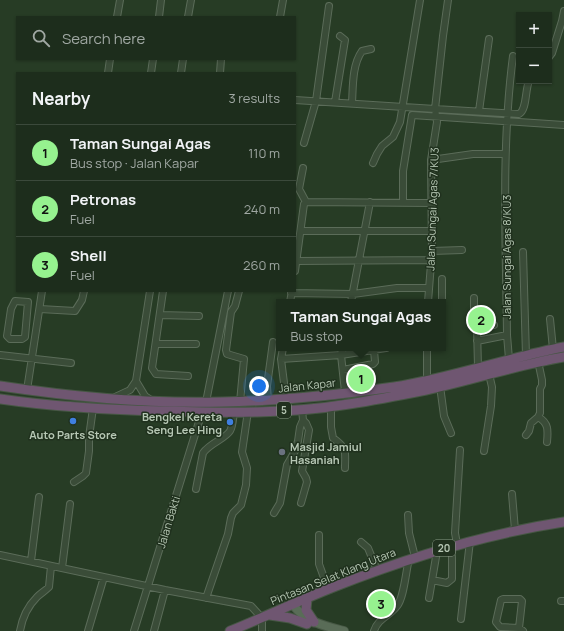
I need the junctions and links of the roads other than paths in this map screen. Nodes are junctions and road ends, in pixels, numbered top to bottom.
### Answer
1 (120, 0) edge
2 (161, 0) edge
3 (191, 0) edge
4 (283, 0) edge
5 (420, 0) edge
6 (448, 0) edge
7 (329, 6) dead end
8 (564, 11) edge
9 (117, 16) edge
10 (159, 16) edge
11 (188, 16) edge
12 (280, 16) edge
13 (340, 36) dead end
14 (490, 39) dead end
15 (371, 49) dead end
16 (552, 53) edge
17 (513, 56) dead end
18 (110, 60) edge
19 (153, 60) edge
20 (182, 60) edge
21 (221, 60) edge
22 (108, 72) edge
23 (151, 72) edge
24 (181, 72) edge
25 (220, 72) edge
26 (528, 84) edge
27 (296, 100) edge
28 (316, 101) junction
29 (335, 102) junction
30 (352, 103) junction
31 (403, 107) junction
32 (435, 109) junction
33 (479, 111) junction
34 (507, 112) junction
35 (436, 116) junction
36 (506, 121) junction
37 (564, 125) edge
38 (304, 143) dead end
39 (505, 154) junction
40 (431, 160) junction
41 (373, 163) dead end
42 (303, 168) dead end
43 (306, 202) junction
44 (370, 202) junction
45 (402, 202) junction
46 (432, 203) junction
47 (301, 231) junction
48 (365, 231) junction
49 (431, 231) junction
50 (462, 250) dead end
51 (432, 251) junction
52 (523, 252) dead end
53 (359, 260) junction
54 (432, 260) junction
55 (297, 261) junction
56 (296, 266) edge
57 (442, 279) dead end
58 (429, 288) junction
59 (42, 292) edge
60 (84, 292) edge
61 (150, 292) edge
62 (163, 292) edge
63 (228, 292) edge
64 (239, 292) edge
65 (292, 292) edge
66 (353, 294) junction
67 (474, 298) dead end
68 (352, 299) edge
69 (428, 299) edge
70 (442, 299) edge
71 (28, 302) junction
72 (41, 302) junction
73 (40, 309) junction
74 (160, 315) junction
75 (199, 316) dead end
76 (550, 319) dead end
77 (494, 325) dead end
78 (478, 326) junction
79 (507, 335) junction
80 (477, 341) junction
81 (273, 342) dead end
82 (156, 344) junction
83 (196, 344) dead end
84 (564, 347) edge
85 (553, 349) junction
86 (282, 351) edge
87 (342, 351) edge
88 (374, 351) edge
89 (427, 351) edge
90 (0, 355) edge
91 (526, 356) junction
92 (564, 357) edge
93 (32, 359) junction
94 (281, 359) junction
95 (509, 359) junction
96 (538, 362) junction
97 (71, 363) dead end
98 (478, 368) junction
99 (343, 370) junction
100 (488, 374) junction
101 (188, 376) dead end
102 (428, 380) junction
103 (136, 382) junction
104 (0, 386) edge
105 (440, 386) junction
106 (27, 390) junction
107 (345, 392) junction
108 (0, 399) edge
109 (112, 399) junction
110 (286, 399) junction
111 (154, 401) junction
112 (268, 401) junction
113 (206, 402) junction
114 (240, 402) junction
115 (331, 406) junction
116 (93, 408) junction
117 (302, 409) junction
118 (202, 412) junction
119 (234, 412) junction
120 (248, 412) junction
121 (538, 417) junction
122 (303, 420) junction
123 (450, 433) dead end
124 (526, 435) dead end
125 (547, 442) dead end
126 (460, 450) dead end
127 (484, 451) dead end
128 (345, 468) dead end
129 (74, 482) dead end
130 (196, 490) dead end
131 (512, 494) dead end
132 (39, 497) dead end
133 (301, 503) dead end
134 (70, 504) dead end
135 (274, 513) dead end
136 (408, 515) dead end
137 (564, 522) edge
138 (515, 530) junction
139 (319, 535) dead end
140 (470, 541) junction
141 (361, 542) dead end
142 (454, 545) junction
143 (437, 551) junction
144 (0, 555) edge
145 (412, 558) junction
146 (31, 561) junction
147 (51, 566) junction
148 (62, 568) junction
149 (377, 570) junction
150 (104, 577) junction
151 (432, 580) junction
152 (148, 586) junction
153 (328, 589) junction
154 (165, 590) junction
155 (206, 598) junction
156 (307, 598) junction
157 (429, 598) dead end
158 (291, 606) junction
159 (265, 617) junction
160 (461, 619) dead end
161 (310, 623) junction
162 (521, 630) edge
163 (20, 631) edge
164 (88, 631) edge
165 (134, 631) edge
166 (154, 631) edge
167 (230, 631) edge
168 (262, 631) edge
169 (344, 631) edge
170 (374, 631) edge

1 - 9 street
2 - 10 street
3 - 11 street
4 - 12 street
5 - 31 street
6 - 32 street, Jalan Sungai Agas 7/KU3
7 - 28 street
8 - 16 street
13 - 29 street
14 - 33 street
15 - 30 street
17 - 34 street, Jalan Sungai Agas 8/KU3
18 - 22 street
19 - 23 street
20 - 24 street
21 - 25 street
26 - 34 street
27 - 28 street
28 - 29 street
28 - 38 street
29 - 30 street
30 - 31 street
31 - 32 street
31 - 41 street
32 - 33 street
32 - 35 street, Jalan Sungai Agas 7/KU3
33 - 34 street
34 - 36 street, Jalan Sungai Agas 8/KU3
35 - 36 street
35 - 40 street, Jalan Sungai Agas 7/KU3
35 - 45 street
36 - 37 street
36 - 39 street, Jalan Sungai Agas 8/KU3
39 - 40 street
39 - 79 street, Jalan Sungai Agas 8/KU3
40 - 46 street, Jalan Sungai Agas 7/KU3
42 - 43 street
43 - 44 street
43 - 47 street
44 - 45 street
44 - 48 street
45 - 46 street
46 - 49 street, Jalan Sungai Agas 7/KU3
47 - 48 street
47 - 55 street
48 - 49 street
48 - 53 street
49 - 51 street, Jalan Sungai Agas 7/KU3
50 - 51 street
51 - 54 street, Jalan Sungai Agas 7/KU3
52 - 91 street
53 - 54 street
53 - 55 street
53 - 66 street
54 - 58 street, Jalan Sungai Agas 7/KU3
55 - 56 street
57 - 70 street
58 - 66 street
58 - 69 street, Jalan Sungai Agas 7/KU3
59 - 72 street
60 - 73 street
61 - 103 street
62 - 74 street
63 - 113 street
64 - 114 street
65 - 66 street
66 - 68 street
67 - 78 street
71 - 71 street
71 - 72 street
72 - 73 street
73 - 93 street
74 - 75 street
74 - 82 street
76 - 85 street
77 - 78 street
78 - 80 street
79 - 80 street
79 - 95 street, Jalan Sungai Agas 8/KU3
80 - 98 street
81 - 112 street
82 - 83 street
82 - 101 street
84 - 85 highway, Jalan Kapar / 5
85 - 91 highway, Jalan Kapar / 5
86 - 94 street
87 - 94 street
87 - 99 street
88 - 99 street
89 - 102 street
90 - 93 street
91 - 95 highway, Jalan Kapar / 5
92 - 96 highway, Jalan Kapar / 5
93 - 97 street
93 - 106 street
94 - 110 street
95 - 98 highway, Jalan Kapar / 5
96 - 100 highway, Jalan Kapar / 5
96 - 121 street
98 - 102 highway, Jalan Kapar / 5
99 - 107 street
100 - 105 highway, Jalan Kapar / 5
100 - 127 street
102 - 107 highway, Jalan Kapar / 5
103 - 109 street
103 - 111 street
104 - 106 highway, Jalan Kapar / 5
105 - 115 highway, Jalan Kapar / 5
105 - 123 street
106 - 109 highway, Jalan Kapar / 5
107 - 110 highway, Jalan Kapar / 5
108 - 116 highway, Jalan Kapar / 5
109 - 111 highway, Jalan Kapar / 5
110 - 112 highway, Jalan Kapar / 5
111 - 113 highway, Jalan Kapar / 5
112 - 114 highway, Jalan Kapar / 5
113 - 114 highway, Jalan Kapar / 5
115 - 117 highway, Jalan Kapar / 5
115 - 128 street
116 - 118 highway, Jalan Kapar / 5
116 - 129 street
117 - 120 highway, Jalan Kapar / 5
117 - 122 street
118 - 119 highway, Jalan Kapar / 5
118 - 152 street, Jalan Bakti
119 - 120 highway, Jalan Kapar / 5
119 - 130 street
120 - 155 street
121 - 124 street
121 - 125 street
122 - 133 street
122 - 135 street
126 - 142 street
131 - 138 street
132 - 146 street
134 - 148 street
136 - 145 street
137 - 138 highway, Pintasan Selat Klang Utara / 20
138 - 140 highway, Pintasan Selat Klang Utara / 20
139 - 153 street
140 - 142 highway, Pintasan Selat Klang Utara / 20
140 - 160 street
141 - 149 street
142 - 143 highway, Pintasan Selat Klang Utara / 20
142 - 151 street
143 - 145 highway, Pintasan Selat Klang Utara / 20
143 - 151 street
144 - 146 street
145 - 149 highway, Pintasan Selat Klang Utara / 20
145 - 170 street
146 - 147 street
147 - 148 street
147 - 163 street
148 - 150 street
149 - 153 highway, Pintasan Selat Klang Utara / 20
150 - 152 street
150 - 164 street
151 - 157 street
152 - 154 street
152 - 165 street, Jalan Bakti
153 - 156 highway, Pintasan Selat Klang Utara / 20
154 - 155 street
154 - 166 street
155 - 159 street
156 - 158 highway, Pintasan Selat Klang Utara / 20
156 - 161 highway
158 - 159 highway, Pintasan Selat Klang Utara / 20
158 - 161 main road
159 - 161 highway
159 - 167 highway, Pintasan Selat Klang Utara / 20
159 - 168 street
161 - 169 main road
162 - 162 street

